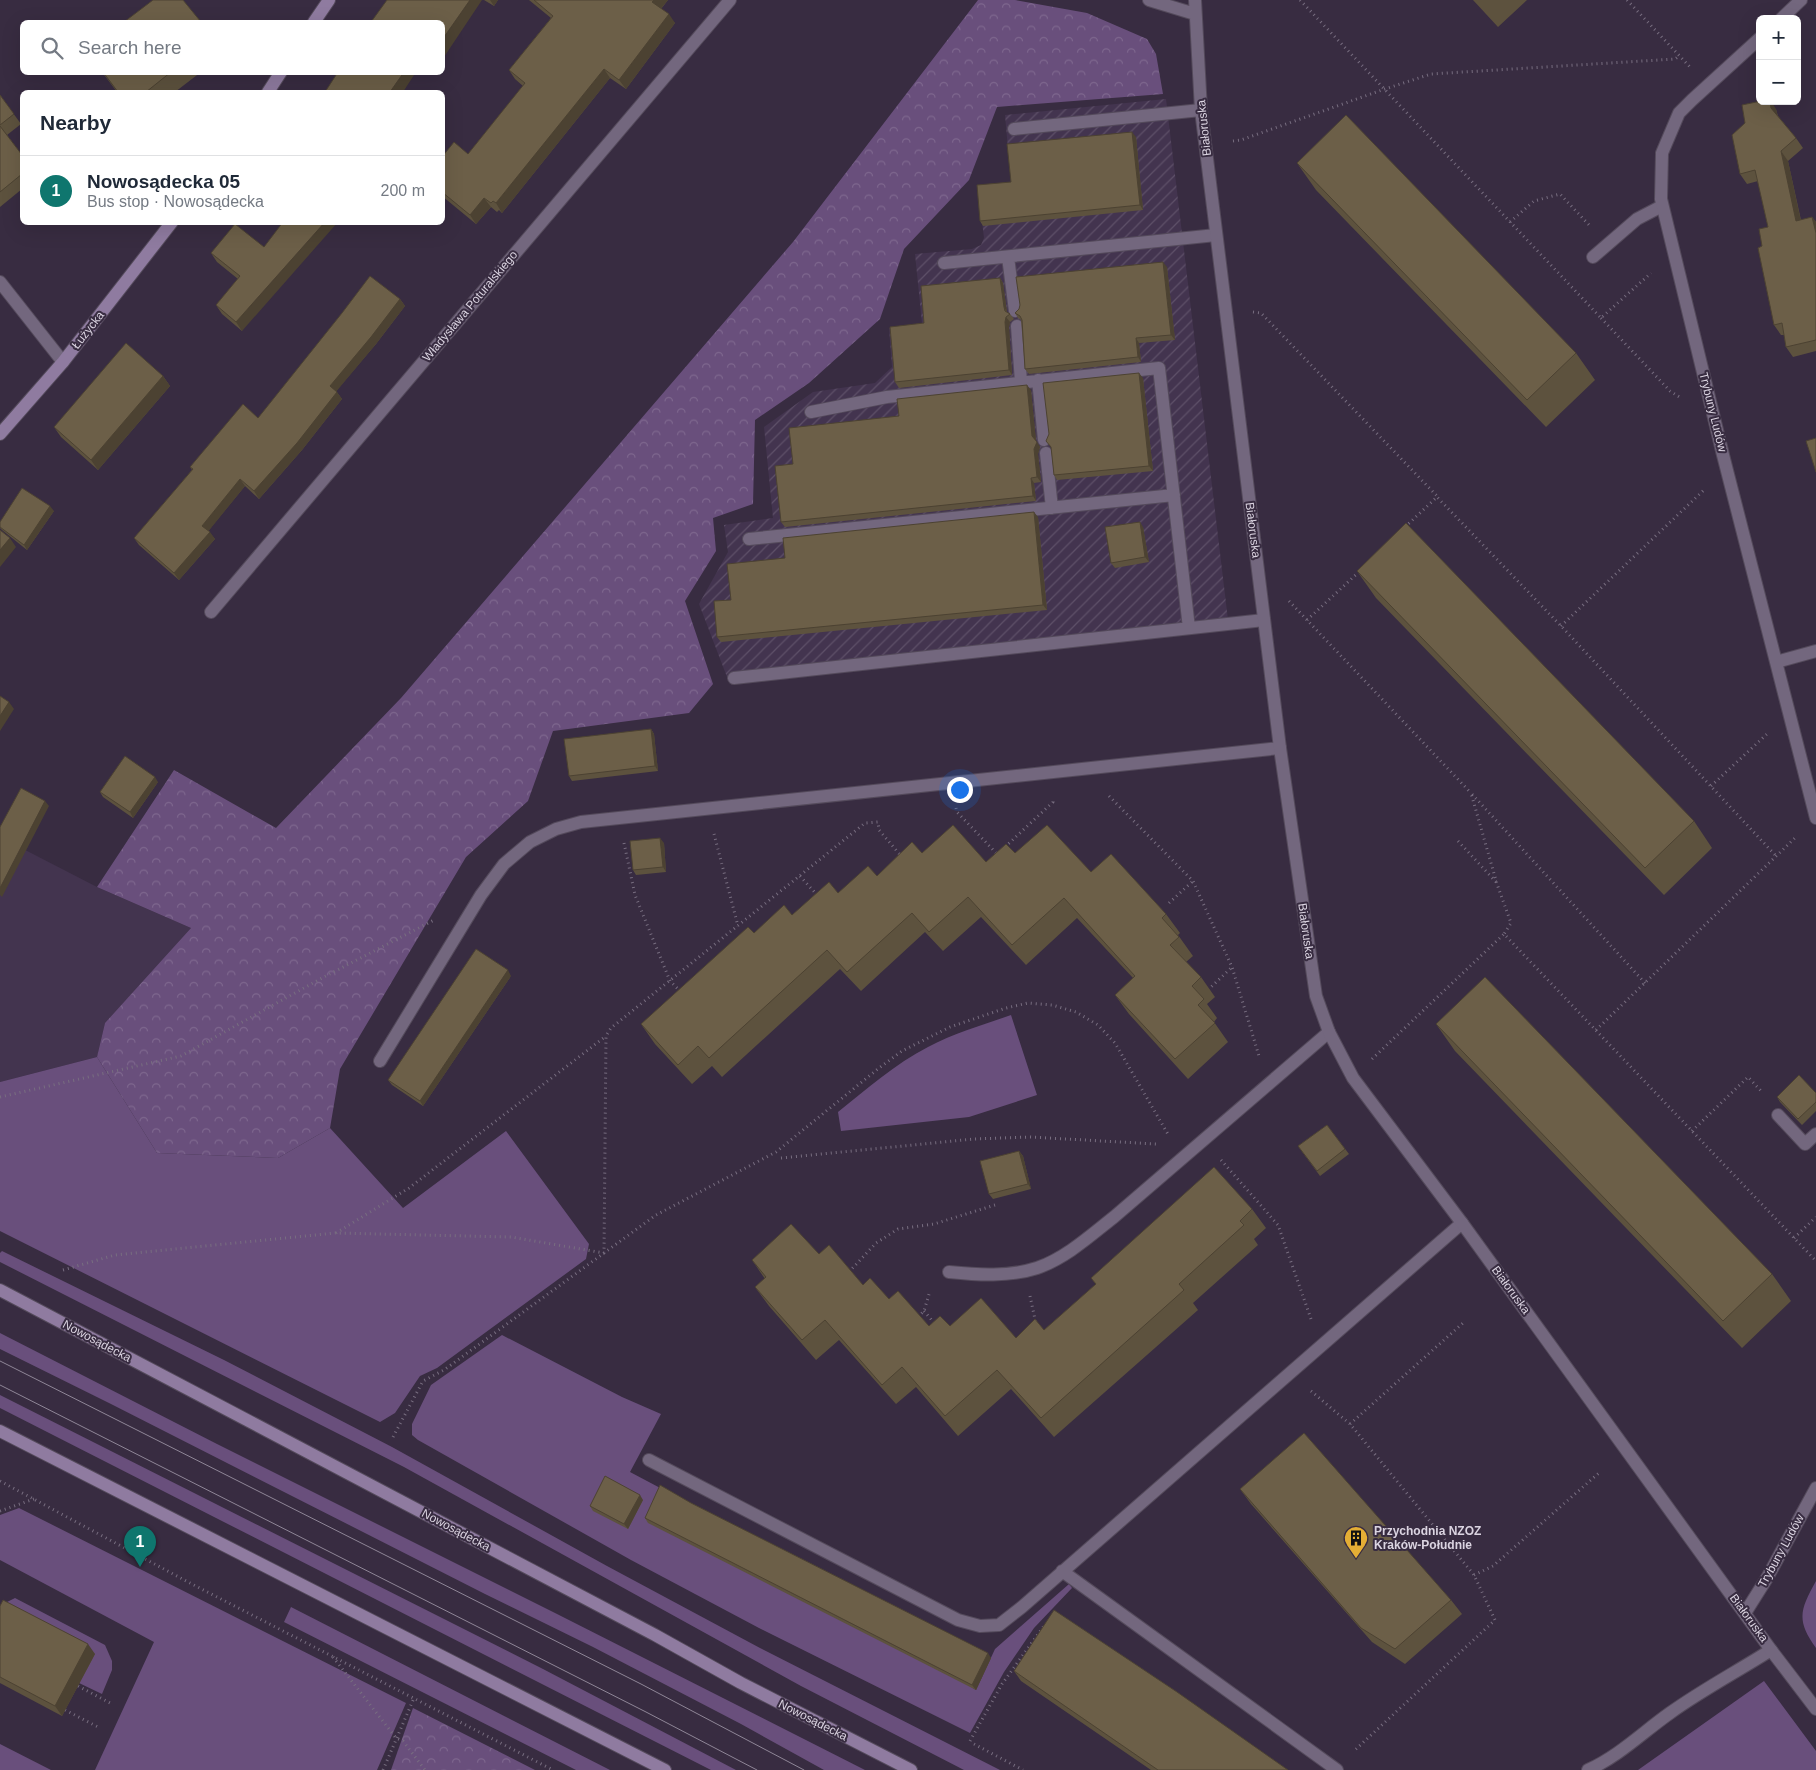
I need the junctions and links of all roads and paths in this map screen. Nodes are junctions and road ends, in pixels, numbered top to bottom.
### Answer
1 (329, 0) edge
2 (730, 0) edge
3 (1149, 0) edge
4 (1195, 0) edge
5 (1300, 0) edge
6 (1627, 0) edge
7 (1801, 0) edge
8 (1195, 14) junction
9 (1785, 15) edge
10 (315, 20) edge
11 (1756, 42) edge
12 (1679, 56) junction
13 (1690, 67) dead end
14 (279, 75) edge
15 (1385, 89) junction
16 (269, 90) edge
17 (1201, 110) junction
18 (1014, 130) dead end
19 (1233, 141) dead end
20 (1662, 206) junction
21 (1510, 222) junction
22 (170, 225) edge
23 (1216, 234) junction
24 (1608, 244) junction
25 (1008, 257) junction
26 (1593, 257) dead end
27 (944, 263) dead end
28 (1652, 273) dead end
29 (0, 282) edge
30 (1015, 311) edge
31 (1254, 312) dead end
32 (1601, 318) junction
33 (1017, 326) edge
34 (63, 362) junction
35 (1038, 380) junction
36 (1021, 382) junction
37 (1681, 398) dead end
38 (811, 412) dead end
39 (1, 431) edge
40 (1728, 468) junction
41 (1174, 496) junction
42 (1437, 497) junction
43 (1052, 508) junction
44 (1401, 531) edge
45 (750, 539) dead end
46 (1365, 566) edge
47 (1288, 600) dead end
48 (211, 612) dead end
49 (1264, 620) junction
50 (1307, 620) junction
51 (1561, 626) junction
52 (1189, 628) junction
53 (1816, 651) edge
54 (1776, 662) junction
55 (734, 678) dead end
56 (1767, 733) dead end
57 (1280, 748) junction
58 (1711, 786) junction
59 (1472, 793) junction
60 (1109, 796) dead end
61 (1053, 802) dead end
62 (957, 812) dead end
63 (620, 817) junction
64 (1816, 817) edge
65 (713, 829) dead end
66 (1458, 842) dead end
67 (998, 855) junction
68 (1777, 857) junction
69 (903, 858) edge
70 (1003, 860) edge
71 (800, 876) junction
72 (1193, 881) junction
73 (1497, 884) junction
74 (824, 900) edge
75 (1169, 904) dead end
76 (437, 918) dead end
77 (738, 926) junction
78 (734, 929) junction
79 (1504, 934) junction
80 (739, 935) edge
81 (1232, 968) junction
82 (670, 981) junction
83 (1645, 983) junction
84 (1208, 990) dead end
85 (684, 997) edge
86 (1596, 1030) junction
87 (1329, 1032) junction
88 (606, 1036) junction
89 (1260, 1059) dead end
90 (380, 1061) dead end
91 (1353, 1078) junction
92 (0, 1097) edge
93 (1778, 1116) joint
94 (1692, 1131) junction
95 (1816, 1134) edge
96 (1169, 1137) dead end
97 (1164, 1145) dead end
98 (781, 1158) dead end
99 (1219, 1158) dead end
100 (994, 1206) dead end
101 (1816, 1217) edge
102 (1462, 1223) junction
103 (335, 1233) junction
104 (1794, 1238) junction
105 (604, 1253) junction
106 (1816, 1261) edge
107 (63, 1270) dead end
108 (849, 1272) edge
109 (949, 1272) dead end
110 (932, 1284) dead end
111 (0, 1290) edge
112 (1029, 1294) dead end
113 (924, 1311) junction
114 (918, 1317) edge
115 (1312, 1319) dead end
116 (1463, 1323) dead end
117 (936, 1325) edge
118 (1037, 1328) edge
119 (1290, 1373) junction
120 (1350, 1424) junction
121 (1, 1432) edge
122 (393, 1437) dead end
123 (649, 1460) dead end
124 (1600, 1472) dead end
125 (0, 1481) edge
126 (1816, 1488) edge
127 (34, 1499) junction
128 (0, 1511) edge
129 (1062, 1570) junction
130 (1474, 1575) junction
131 (1745, 1613) junction
132 (1045, 1624) edge
133 (1771, 1650) junction
134 (332, 1656) junction
135 (78, 1686) edge
136 (414, 1698) junction
137 (110, 1702) dead end
138 (1816, 1709) edge
139 (65, 1710) edge
140 (98, 1727) dead end
141 (396, 1738) junction
142 (970, 1741) dead end
143 (974, 1744) dead end
144 (384, 1770) edge
145 (425, 1770) edge
146 (553, 1770) edge
147 (665, 1770) edge
148 (911, 1770) edge
149 (1023, 1770) edge
150 (1337, 1770) edge
151 (1588, 1770) edge

1 - 10 main road
2 - 48 street, Władysława Poturalskiego
3 - 8 street
4 - 8 street, Białoruska
5 - 15 path
6 - 12 path
7 - 9 street
8 - 17 street, Białoruska
11 - 20 street, Trybuny Ludów
12 - 13 path
12 - 15 path
14 - 16 main road
15 - 19 path
15 - 21 path
17 - 18 street
17 - 23 street, Białoruska
20 - 24 street
20 - 40 street, Trybuny Ludów
21 - 24 path
21 - 32 path
22 - 34 main road, Łużycka
23 - 25 street
23 - 49 street, Białoruska
24 - 26 street
25 - 27 street
25 - 30 street
28 - 32 path
29 - 34 street
31 - 42 path
32 - 37 path
33 - 36 street
34 - 39 main road, Łużycka
35 - 36 street
35 - 41 street
35 - 43 street
36 - 38 street
40 - 51 path
40 - 54 street, Trybuny Ludów
41 - 43 street
41 - 52 street
42 - 44 path
42 - 51 path
43 - 45 street
46 - 50 path
47 - 50 path
49 - 52 street
49 - 57 street, Białoruska
50 - 59 path
51 - 58 path
52 - 55 street
53 - 54 street
54 - 64 street, Trybuny Ludów
56 - 58 path
57 - 63 street
57 - 87 street, Białoruska
58 - 68 path
59 - 73 path
59 - 83 path
60 - 72 path
61 - 67 path
62 - 67 path
63 - 82 path
63 - 90 street
64 - 68 path
65 - 77 path
66 - 73 path
67 - 70 path
68 - 83 path
69 - 71 path
71 - 74 path
71 - 77 path
72 - 75 path
72 - 81 path
73 - 79 path
76 - 92 path
77 - 78 path
78 - 80 path
78 - 82 path
79 - 86 path
79 - 91 path
81 - 84 path
81 - 89 path
82 - 85 path
82 - 88 path
83 - 86 path
86 - 94 path
87 - 91 street, Białoruska
87 - 109 street
88 - 103 path
88 - 105 path
91 - 102 street, Białoruska
93 - 94 path
93 - 95 street
94 - 104 path
96 - 105 path
97 - 98 path
99 - 115 path
100 - 108 path
101 - 104 path
102 - 119 street
102 - 131 street, Białoruska
103 - 105 path
103 - 107 path
104 - 106 path
105 - 122 path
110 - 113 path
111 - 148 main road, Nowosądecka
112 - 118 path
113 - 114 path
113 - 117 path
116 - 120 path
119 - 120 path
119 - 129 street
120 - 130 path
121 - 147 main road
123 - 129 street
124 - 130 path
125 - 127 path
126 - 131 street, Trybuny Ludów
127 - 128 path
127 - 134 path
129 - 150 street
130 - 150 path
131 - 133 street, Białoruska
132 - 142 path
133 - 138 street, Białoruska
133 - 151 street
134 - 136 path
134 - 141 path
135 - 137 path
136 - 141 path
136 - 146 path
139 - 140 path
141 - 144 path
141 - 145 path
143 - 149 path

